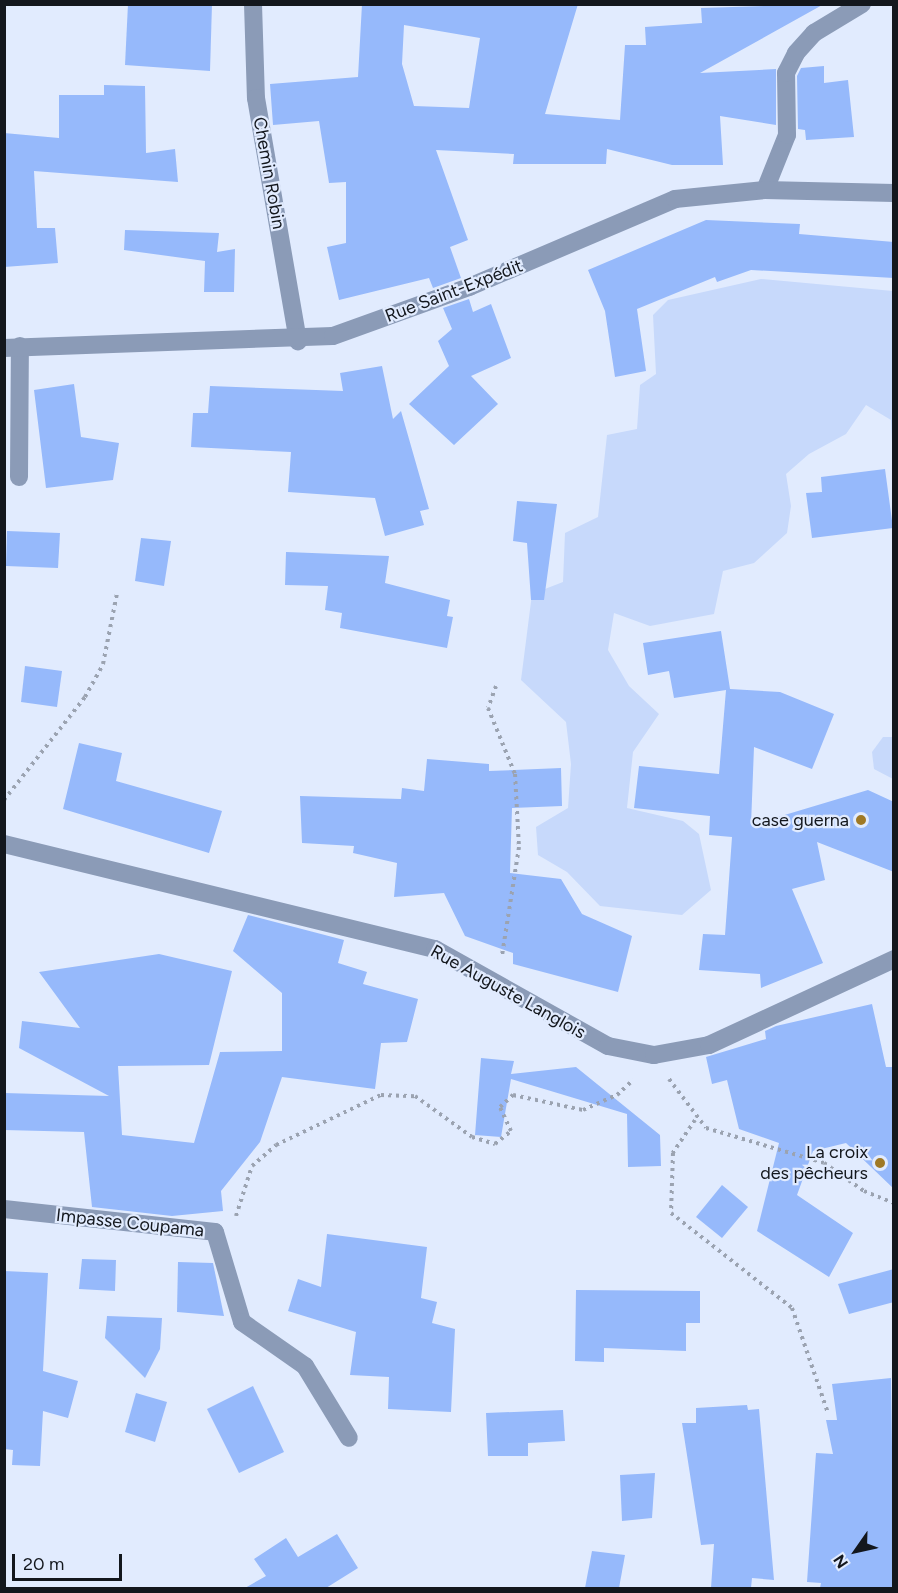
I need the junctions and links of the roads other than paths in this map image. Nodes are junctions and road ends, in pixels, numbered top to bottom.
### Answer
1 (253, 4) edge
2 (862, 4) edge
3 (765, 190) junction
4 (894, 193) edge
5 (298, 341) junction
6 (12, 347) edge
7 (20, 477) dead end
8 (4, 844) edge
9 (894, 960) edge
10 (4, 1209) edge
11 (349, 1438) dead end

1 - 5 street, Chemin Robin
2 - 3 street
3 - 4 street, Rue Saint-Expédit
3 - 5 street, Rue Saint-Expédit
5 - 6 street, Rue Saint-Expédit
6 - 7 street
8 - 9 street, Rue Auguste Langlois
10 - 11 street, Impasse Coupama

